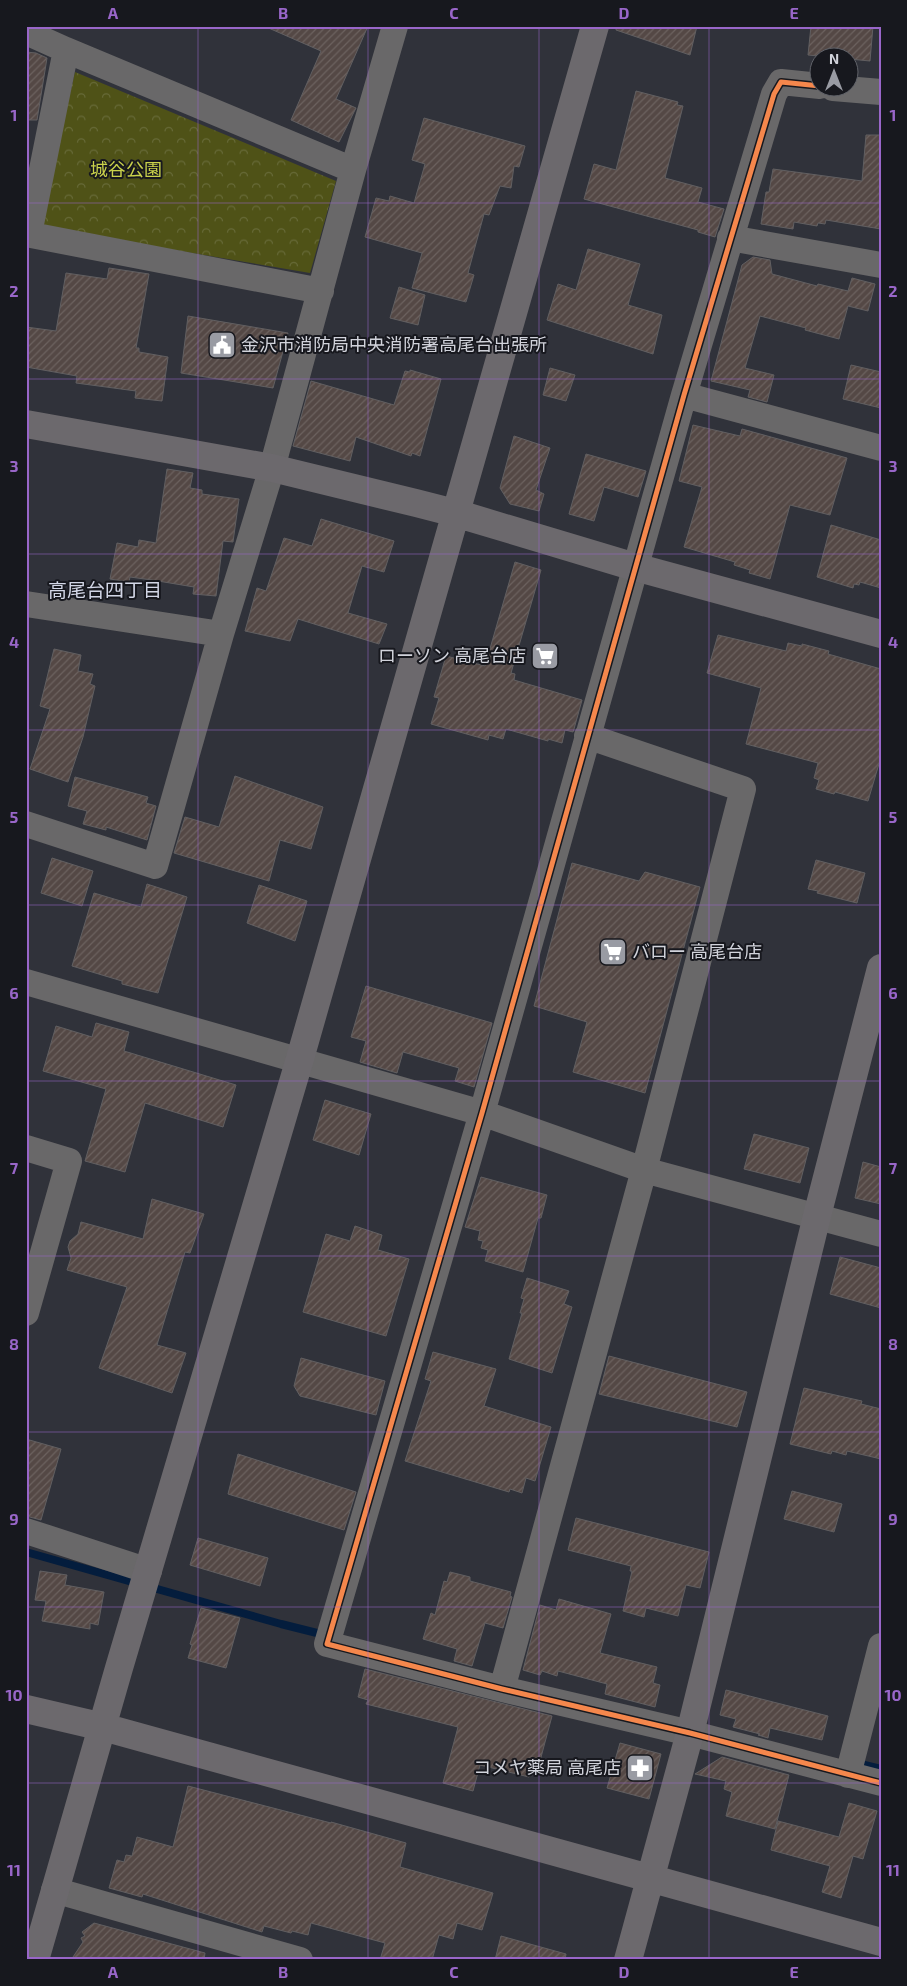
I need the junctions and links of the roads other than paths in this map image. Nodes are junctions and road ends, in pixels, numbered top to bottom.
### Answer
1 (395, 26) edge
2 (595, 26) edge
3 (26, 32) edge
4 (66, 50) junction
5 (810, 85) edge
6 (860, 90) edge
7 (881, 92) edge
8 (353, 170) junction
9 (28, 234) edge
10 (730, 238) junction
11 (881, 265) edge
12 (321, 291) junction
13 (684, 395) junction
14 (26, 424) edge
15 (881, 448) edge
16 (272, 468) junction
17 (455, 513) junction
18 (635, 567) junction
19 (26, 604) edge
20 (221, 634) junction
21 (881, 634) edge
22 (587, 736) junction
23 (26, 824) edge
24 (881, 968) edge
25 (26, 982) edge
26 (299, 1062) junction
27 (482, 1113) junction
28 (26, 1148) edge
29 (644, 1170) junction
30 (817, 1216) junction
31 (881, 1234) edge
32 (26, 1313) edge
33 (26, 1531) edge
34 (149, 1571) junction
35 (881, 1646) edge
36 (502, 1689) junction
37 (26, 1709) edge
38 (103, 1726) junction
39 (690, 1733) junction
40 (848, 1775) junction
41 (881, 1783) edge
42 (652, 1878) junction
43 (54, 1890) junction
44 (881, 1942) edge
45 (244, 1952) edge
46 (35, 1960) edge
47 (300, 1960) edge
48 (628, 1960) edge

1 - 8 street
2 - 17 street
3 - 4 street
4 - 8 street
4 - 9 street
5 - 10 street
6 - 7 street
8 - 12 street
9 - 12 street
10 - 11 street
10 - 13 street
12 - 16 street
13 - 15 street
13 - 18 street
14 - 16 street
16 - 17 street
16 - 20 street
17 - 18 street
17 - 26 street
18 - 21 street
18 - 22 street
19 - 20 street
20 - 23 street
22 - 27 street
22 - 29 street
24 - 30 street
25 - 26 street
26 - 27 street
26 - 34 street
27 - 29 street
27 - 36 street
28 - 32 street
29 - 30 street
29 - 36 street
30 - 31 street
30 - 39 street
33 - 34 street
34 - 38 street
35 - 40 street
36 - 39 street
37 - 38 street
38 - 42 street
38 - 43 street
39 - 40 street
39 - 42 street
40 - 41 street
42 - 44 street
42 - 48 street
43 - 45 street
43 - 46 street
45 - 47 street

